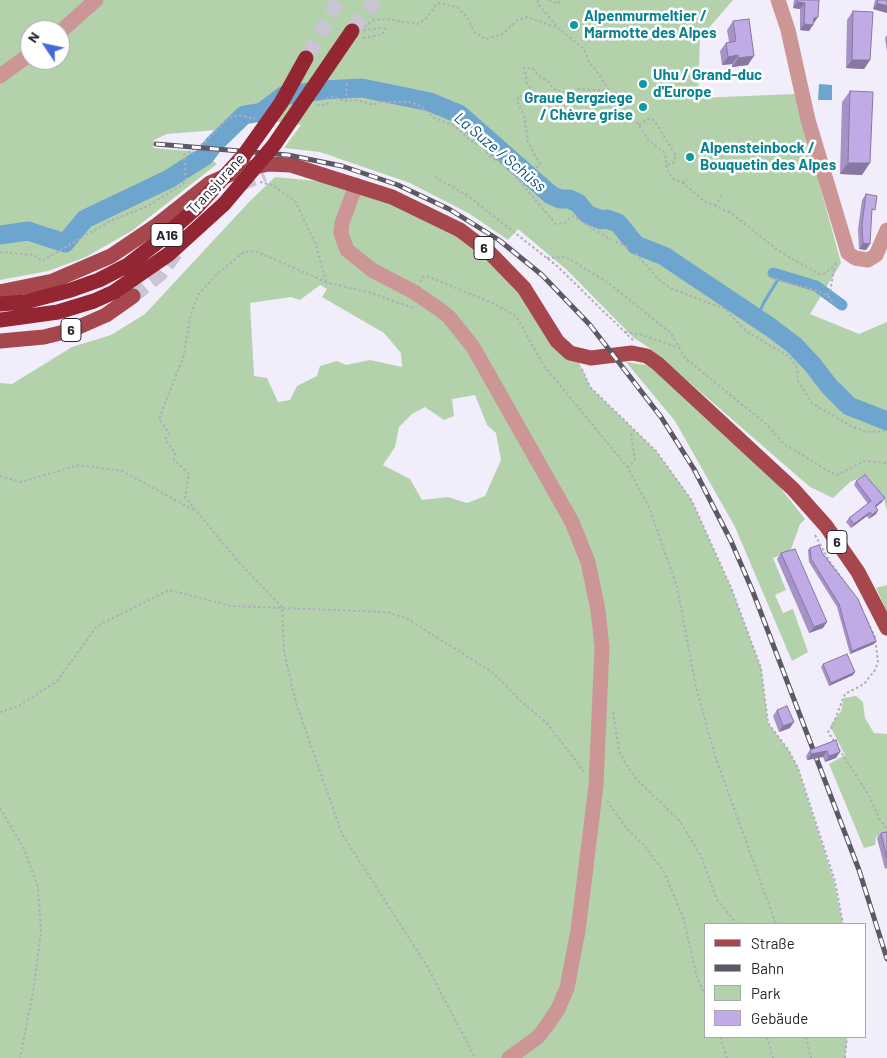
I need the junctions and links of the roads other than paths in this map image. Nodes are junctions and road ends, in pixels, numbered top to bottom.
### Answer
1 (96, 0) edge
2 (778, 0) edge
3 (70, 23) edge
4 (355, 32) tunnel mouth
5 (307, 57) tunnel mouth
6 (20, 61) edge
7 (0, 76) edge
8 (309, 171) junction
9 (264, 180) tunnel mouth
10 (356, 185) junction
11 (887, 230) edge
12 (0, 292) edge
13 (133, 296) tunnel mouth
14 (0, 304) edge
15 (1, 320) edge
16 (0, 340) edge
17 (887, 628) edge
18 (509, 1058) edge

1 - 3 street
2 - 11 street
4 - 15 highway, Transjurane / A16, bridge
5 - 14 highway, Transjurane / A16, bridge
6 - 7 street
8 - 9 main road, 6
8 - 10 main road, 6
8 - 12 main road, 6
10 - 17 main road, 6
10 - 18 street
13 - 16 main road, 6

